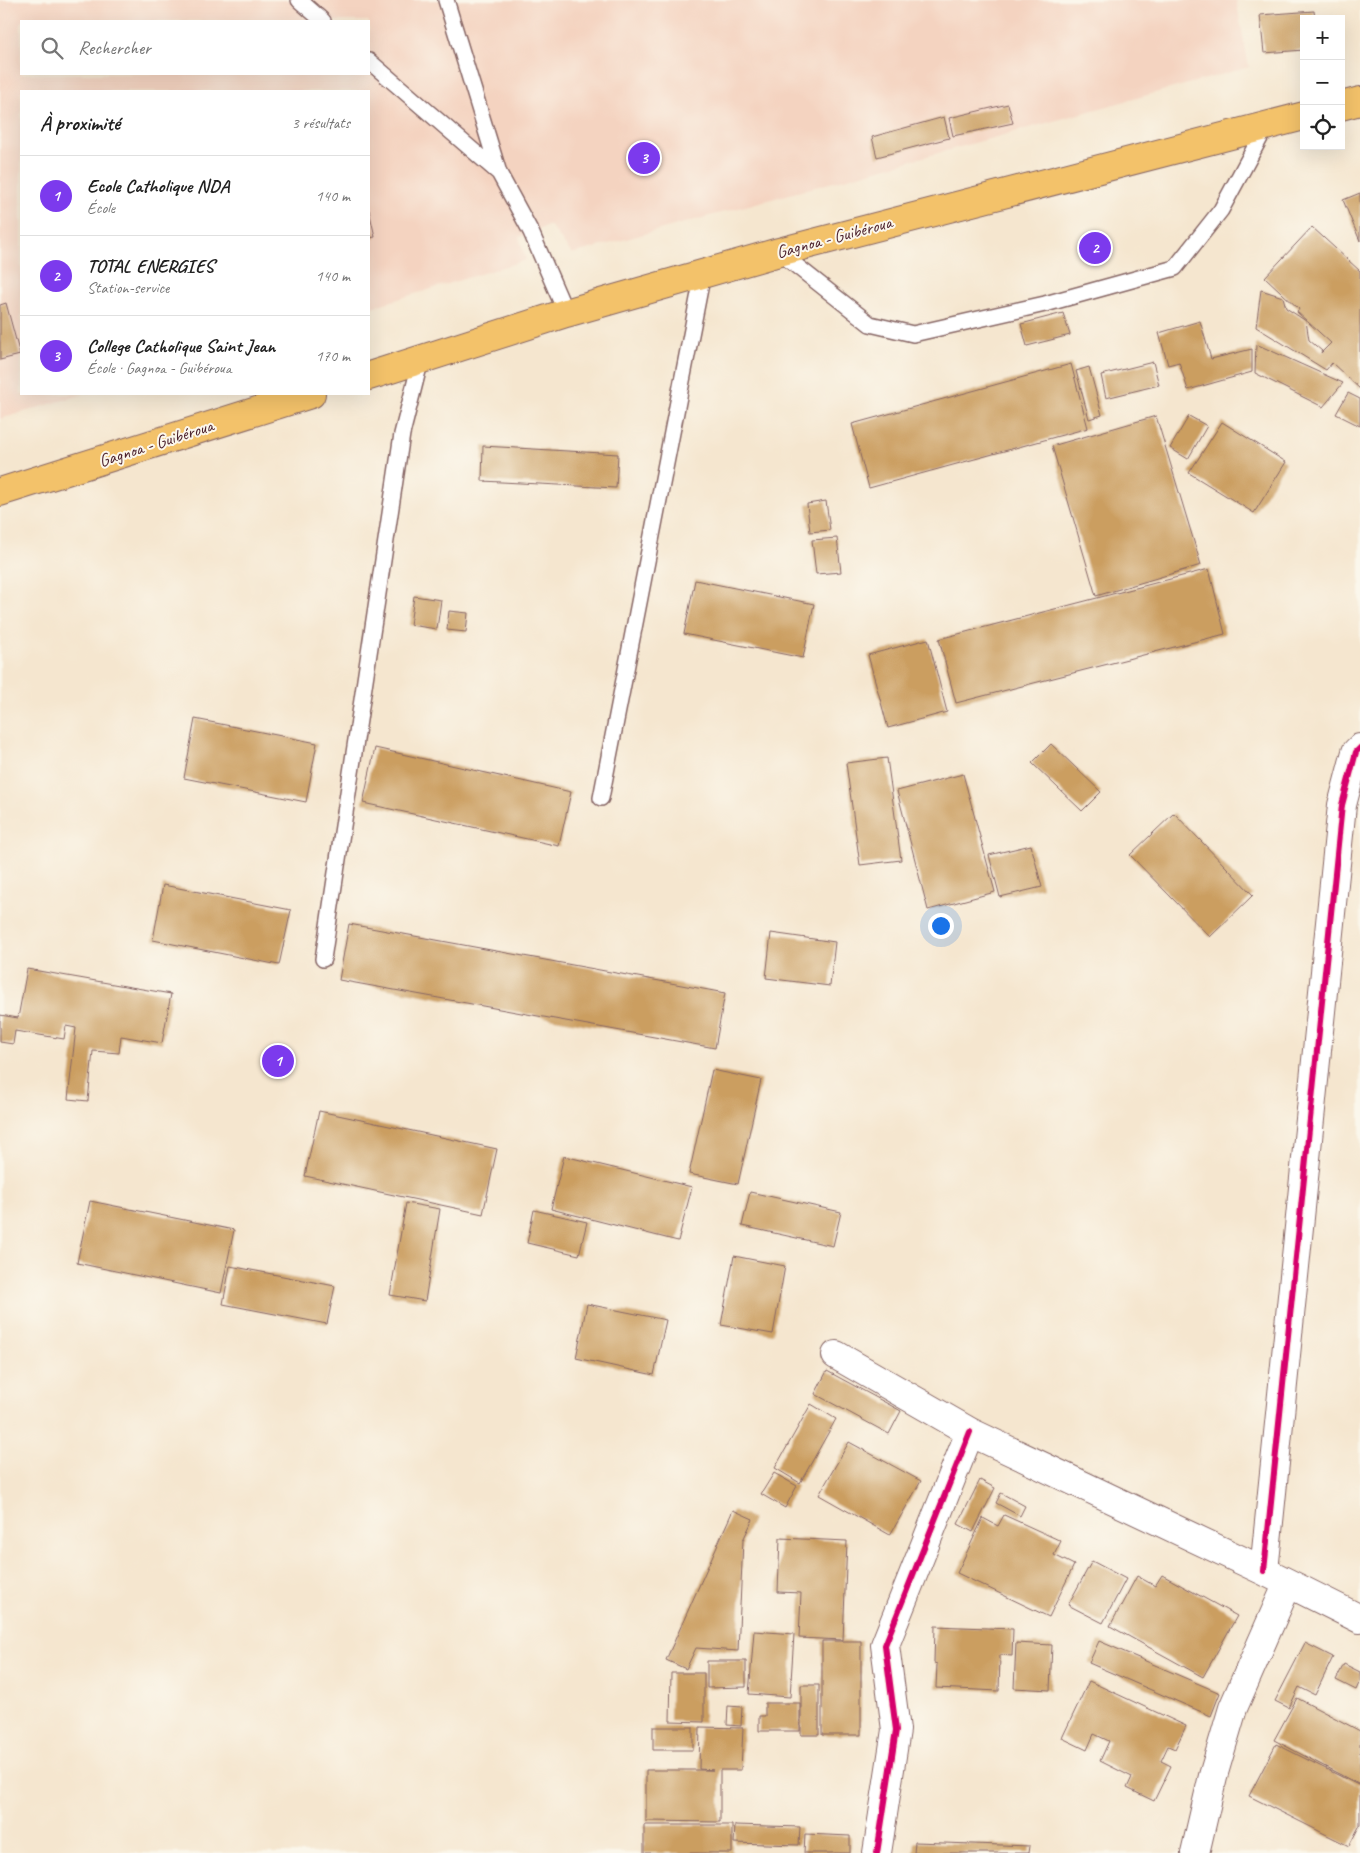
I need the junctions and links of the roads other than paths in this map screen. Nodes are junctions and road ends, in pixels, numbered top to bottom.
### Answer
1 (299, 0) edge
2 (446, 0) edge
3 (322, 20) edge
4 (370, 61) edge
5 (1360, 101) edge
6 (1345, 105) edge
7 (1300, 117) edge
8 (1267, 126) junction
9 (499, 173) junction
10 (779, 252) junction
11 (703, 273) junction
12 (566, 313) junction
13 (421, 359) junction
14 (370, 376) edge
15 (308, 395) edge
16 (0, 492) edge
17 (1360, 748) edge
18 (600, 798) dead end
19 (323, 959) dead end
20 (836, 1356) dead end
21 (970, 1432) junction
22 (1264, 1571) junction
23 (1288, 1583) junction
24 (1360, 1620) edge
25 (877, 1853) edge
26 (1195, 1853) edge

1 - 3 lane
2 - 9 lane
4 - 9 lane
5 - 6 main road
7 - 8 main road, Gagnoa - Guibéroua
8 - 10 main road, Gagnoa - Guibéroua
8 - 10 lane
9 - 12 lane
10 - 11 main road, Gagnoa - Guibéroua
11 - 12 main road, Gagnoa - Guibéroua
11 - 18 lane
12 - 13 main road, Gagnoa - Guibéroua
13 - 14 main road, Gagnoa - Guibéroua
13 - 19 lane
15 - 16 main road, Gagnoa - Guibéroua
17 - 22 street
20 - 21 street
21 - 22 street
21 - 25 street
22 - 23 street
23 - 24 street
23 - 26 street

